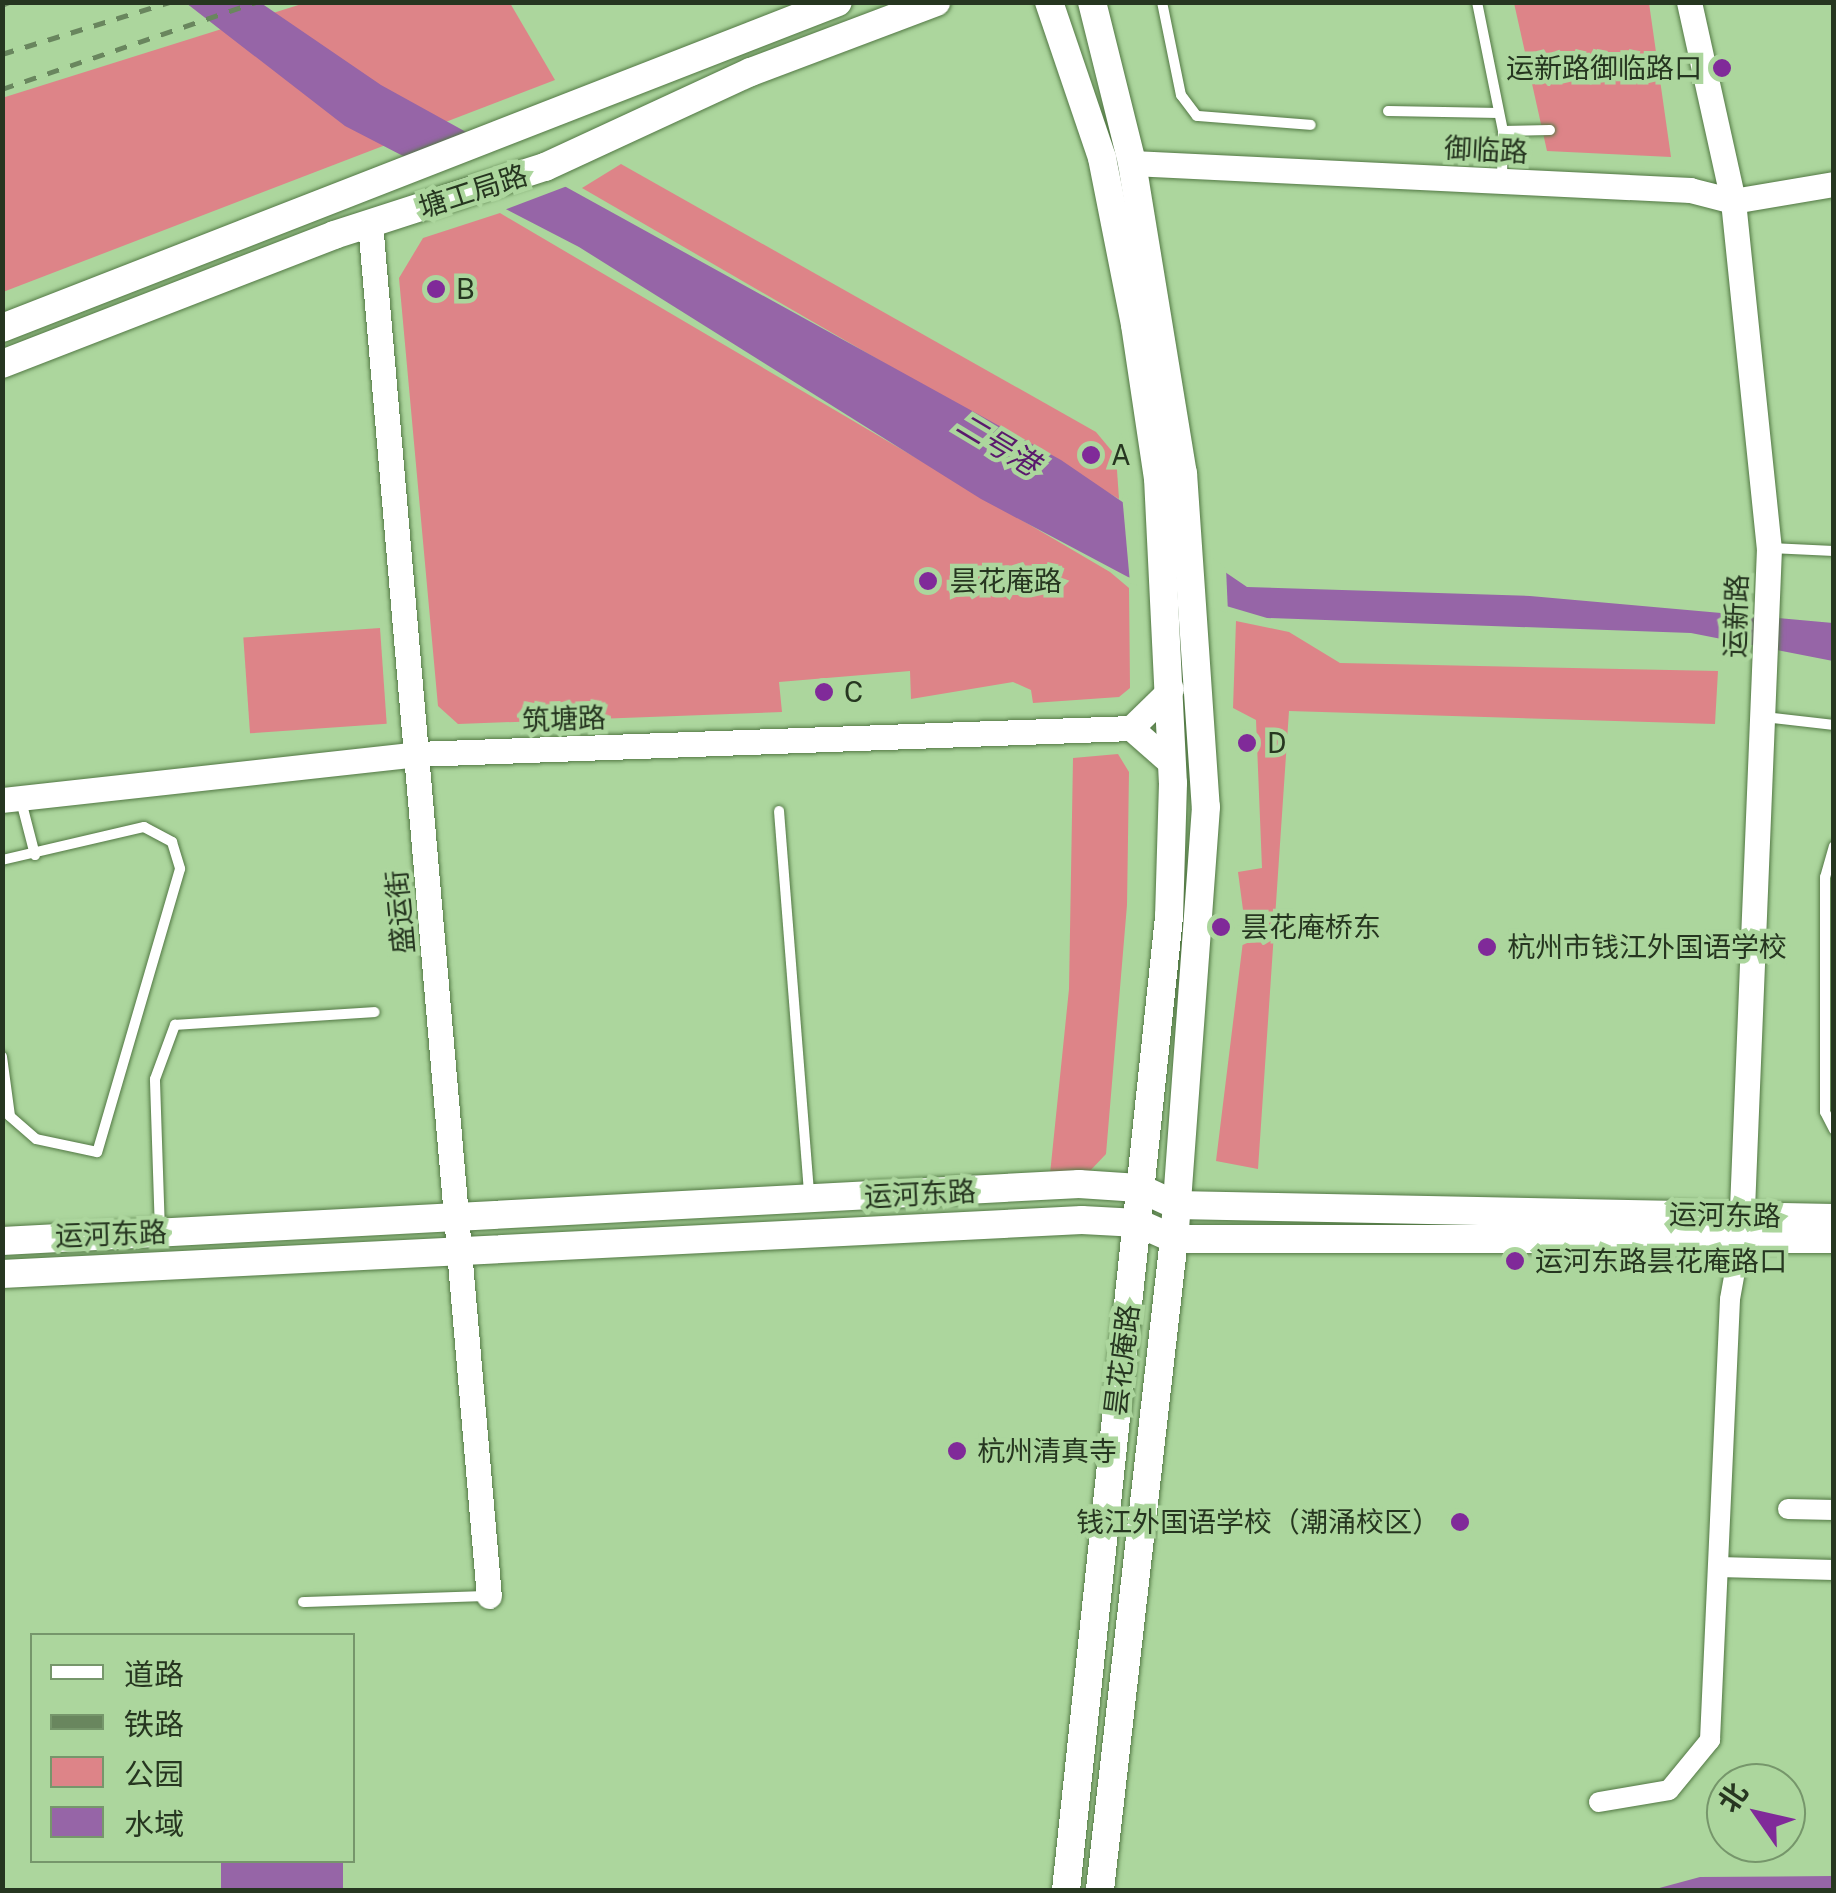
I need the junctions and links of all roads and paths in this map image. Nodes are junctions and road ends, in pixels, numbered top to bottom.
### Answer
1 (838, 2) edge
2 (936, 2) edge
3 (1050, 2) edge
4 (1092, 2) edge
5 (1162, 2) edge
6 (1476, 2) edge
7 (1690, 2) edge
8 (1388, 111) dead end
9 (1499, 113) junction
10 (1311, 125) dead end
11 (1550, 130) dead end
12 (1502, 131) junction
13 (1132, 162) junction
14 (1502, 181) junction
15 (1834, 184) edge
16 (1733, 200) junction
17 (370, 224) junction
18 (2, 328) edge
19 (2, 364) edge
20 (1170, 476) junction
21 (1769, 548) junction
22 (1834, 550) edge
23 (1170, 689) junction
24 (1762, 705) junction
25 (1834, 726) edge
26 (1130, 728) junction
27 (416, 754) junction
28 (1172, 764) junction
29 (11, 798) edge
30 (780, 810) dead end
31 (1834, 846) edge
32 (35, 856) junction
33 (2, 860) edge
34 (375, 1012) dead end
35 (2, 1057) edge
36 (1834, 1130) edge
37 (1139, 1188) junction
38 (809, 1200) junction
39 (1176, 1205) junction
40 (1834, 1218) edge
41 (1138, 1223) junction
42 (1741, 1227) junction
43 (160, 1232) junction
44 (458, 1234) junction
45 (1174, 1239) junction
46 (1834, 1239) edge
47 (2, 1241) edge
48 (2, 1274) edge
49 (1788, 1509) dead end
50 (1834, 1510) edge
51 (1718, 1567) junction
52 (1834, 1570) edge
53 (488, 1596) joint
54 (302, 1602) dead end
55 (1599, 1802) dead end
56 (1066, 1890) edge
57 (1100, 1890) edge

1 - 18 main road, 塘工局路
2 - 17 main road, 塘工局路
3 - 20 main road, 昙花庵路
4 - 13 main road, 昙花庵路
5 - 10 lane
6 - 9 lane
7 - 16 street, 运新路
8 - 9 lane
9 - 12 lane
11 - 12 lane
12 - 14 lane
13 - 14 street, 御临路
13 - 20 main road, 昙花庵路
14 - 16 street, 御临路
15 - 16 street, 御临路
16 - 21 street, 运新路
17 - 19 main road, 塘工局路
17 - 27 street, 盛运街
20 - 23 main road, 昙花庵路
20 - 39 main road, 昙花庵路
21 - 22 lane
21 - 24 street, 运新路
23 - 26 street
23 - 28 main road, 昙花庵路
24 - 25 lane
24 - 42 street, 运新路
26 - 27 street, 筑塘路
26 - 28 street
27 - 29 street, 筑塘路
27 - 44 street, 盛运街
28 - 37 main road, 昙花庵路
29 - 32 lane
30 - 38 lane
31 - 36 lane
32 - 33 lane
32 - 35 lane
34 - 43 lane
37 - 38 main road, 运河东路
37 - 39 main road, 运河东路
37 - 41 main road, 昙花庵路
38 - 44 main road, 运河东路
39 - 42 main road, 运河东路
39 - 45 main road, 昙花庵路
40 - 42 main road, 运河东路
41 - 44 main road, 运河东路
41 - 45 main road, 运河东路
41 - 56 main road, 昙花庵路
42 - 45 main road, 运河东路
42 - 46 main road, 运河东路
42 - 51 street
43 - 44 main road, 运河东路
43 - 47 main road, 运河东路
44 - 48 main road, 运河东路
44 - 53 street, 盛运街
45 - 57 main road, 昙花庵路
49 - 50 street
51 - 52 street
51 - 55 street
53 - 54 lane

